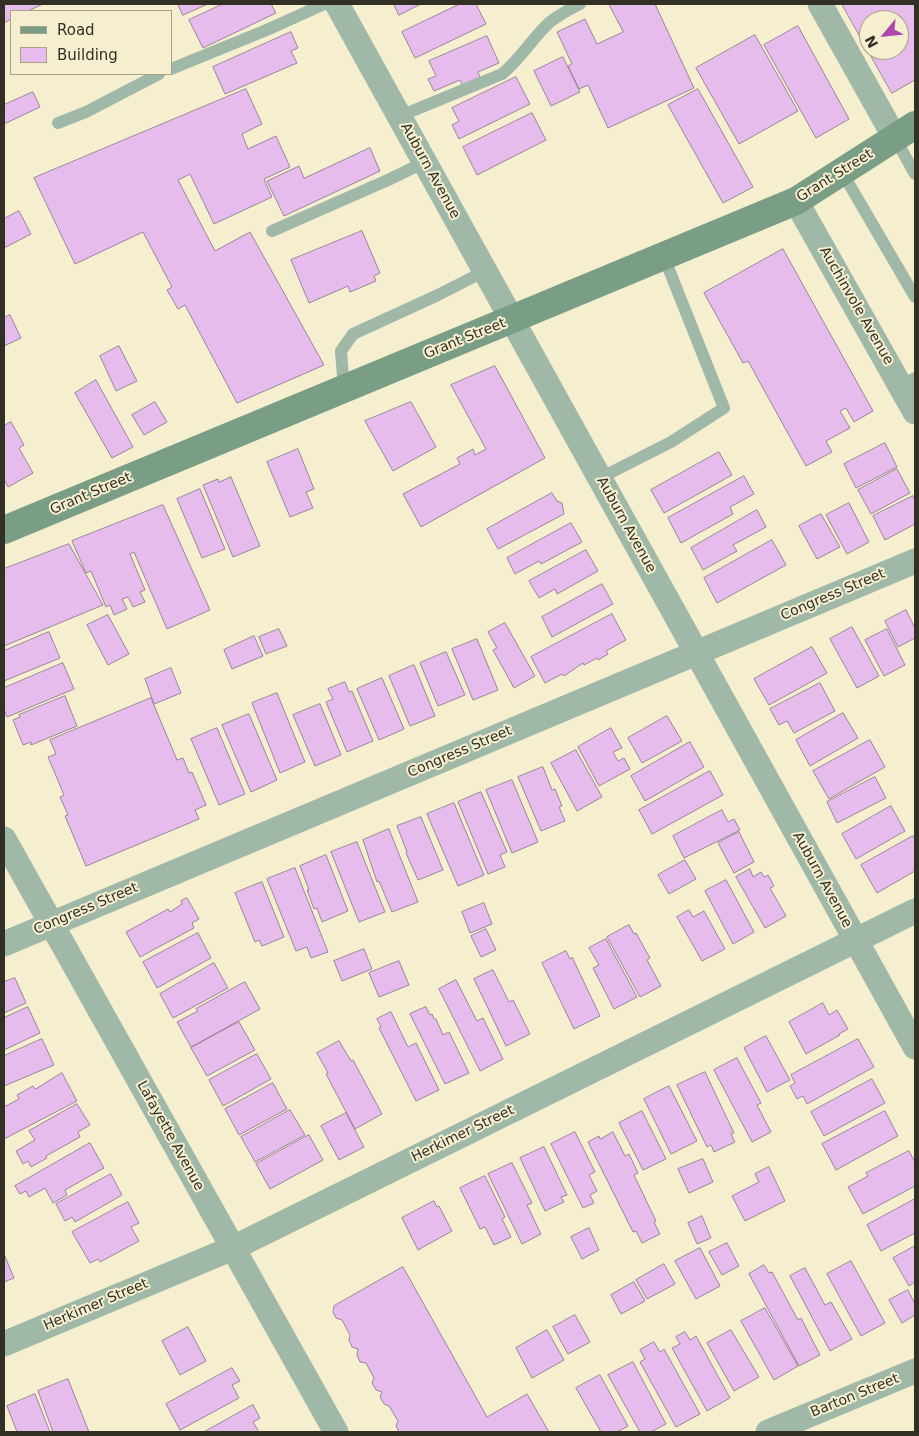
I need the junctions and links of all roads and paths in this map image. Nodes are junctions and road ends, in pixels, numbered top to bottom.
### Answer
1 (324, 4) edge
2 (337, 4) edge
3 (580, 4) edge
4 (820, 4) edge
5 (172, 68) edge
6 (157, 75) edge
7 (400, 116) junction
8 (58, 123) dead end
9 (905, 131) edge
10 (425, 162) junction
11 (842, 172) junction
12 (915, 174) edge
13 (796, 201) junction
14 (272, 231) dead end
15 (664, 257) junction
16 (485, 271) junction
17 (915, 297) edge
18 (512, 320) junction
19 (908, 382) edge
20 (344, 389) junction
21 (915, 412) edge
22 (600, 478) junction
23 (4, 530) edge
24 (915, 561) edge
25 (696, 652) junction
26 (4, 839) edge
27 (915, 911) edge
28 (51, 924) junction
29 (856, 940) junction
30 (4, 944) edge
31 (915, 1047) edge
32 (233, 1248) junction
33 (4, 1344) edge
34 (915, 1371) edge
35 (336, 1432) edge
36 (768, 1432) edge

1 - 5 lane
2 - 7 street, Auburn Avenue
3 - 7 lane
4 - 9 street
6 - 8 lane
7 - 10 street, Auburn Avenue
9 - 11 street, Grant Street
9 - 12 lane
10 - 14 lane
10 - 16 street, Auburn Avenue
11 - 13 street, Grant Street
11 - 17 lane
13 - 15 street, Grant Street
13 - 19 street, Auchinvole Avenue
15 - 18 street, Grant Street
15 - 22 lane
16 - 18 street, Auburn Avenue
16 - 20 lane
18 - 20 street, Grant Street
18 - 22 street, Auburn Avenue
19 - 21 street, Auchinvole Avenue
20 - 23 street, Grant Street
22 - 25 street, Auburn Avenue
24 - 25 street, Congress Street
25 - 28 street, Congress Street
25 - 29 street, Auburn Avenue
26 - 28 street, Lafayette Avenue
27 - 29 street, Herkimer Street
28 - 30 street, Congress Street
28 - 32 street, Lafayette Avenue
29 - 31 street, Auburn Avenue
29 - 32 street, Herkimer Street
32 - 33 street, Herkimer Street
32 - 35 street, Lafayette Avenue
34 - 36 street, Barton Street

